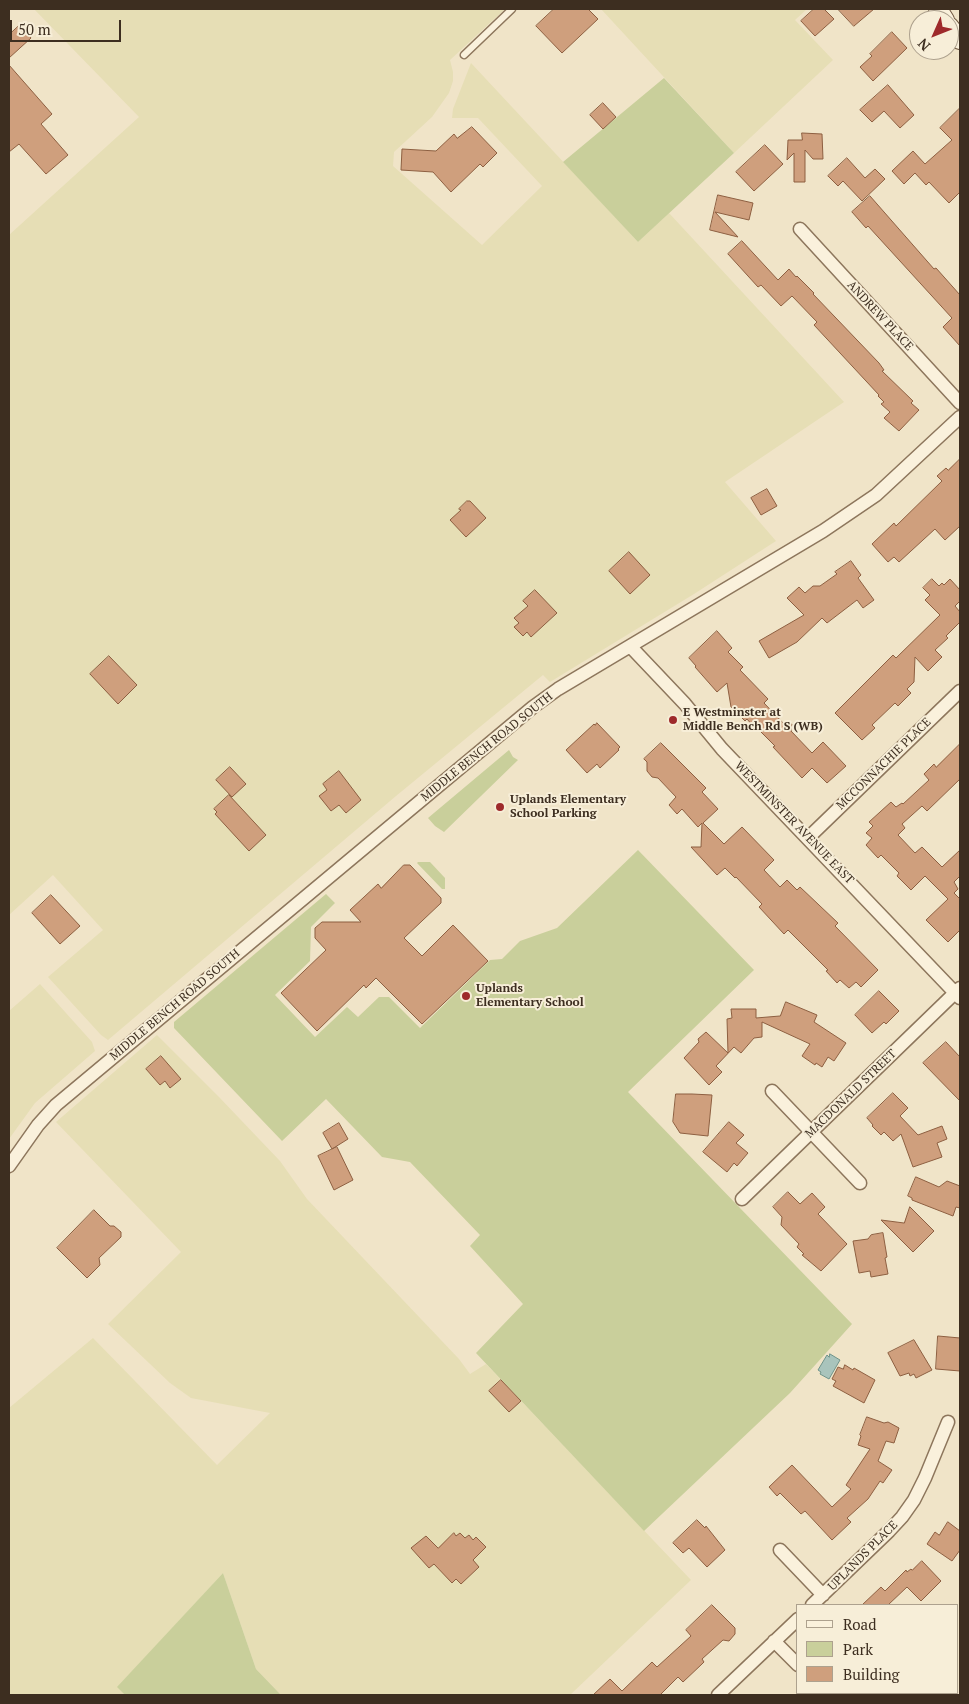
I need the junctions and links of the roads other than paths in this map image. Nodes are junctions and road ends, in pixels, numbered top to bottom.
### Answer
1 (512, 9) edge
2 (464, 55) dead end
3 (800, 230) dead end
4 (960, 403) edge
5 (960, 417) edge
6 (630, 646) junction
7 (960, 691) edge
8 (808, 838) junction
9 (959, 993) edge
10 (772, 1092) dead end
11 (812, 1132) junction
12 (9, 1166) edge
13 (860, 1183) dead end
14 (742, 1199) dead end
15 (948, 1422) dead end
16 (780, 1550) dead end
17 (823, 1595) junction
18 (813, 1604) edge
19 (796, 1621) edge
20 (774, 1641) junction
21 (796, 1663) edge
22 (718, 1695) edge

1 - 2 lane
3 - 4 street, ANDREW PLACE
5 - 6 street, MIDDLE BENCH ROAD SOUTH
6 - 8 street, WESTMINSTER AVENUE EAST
6 - 12 street, MIDDLE BENCH ROAD SOUTH
7 - 8 street, MCCONNACHIE PLACE
8 - 9 street, WESTMINSTER AVENUE EAST
9 - 11 street, MACDONALD STREET
10 - 11 street
11 - 13 street
11 - 14 street, MACDONALD STREET
15 - 17 street, UPLANDS PLACE
16 - 17 street
17 - 18 street, UPLANDS PLACE
19 - 20 street
20 - 21 street
20 - 22 street

